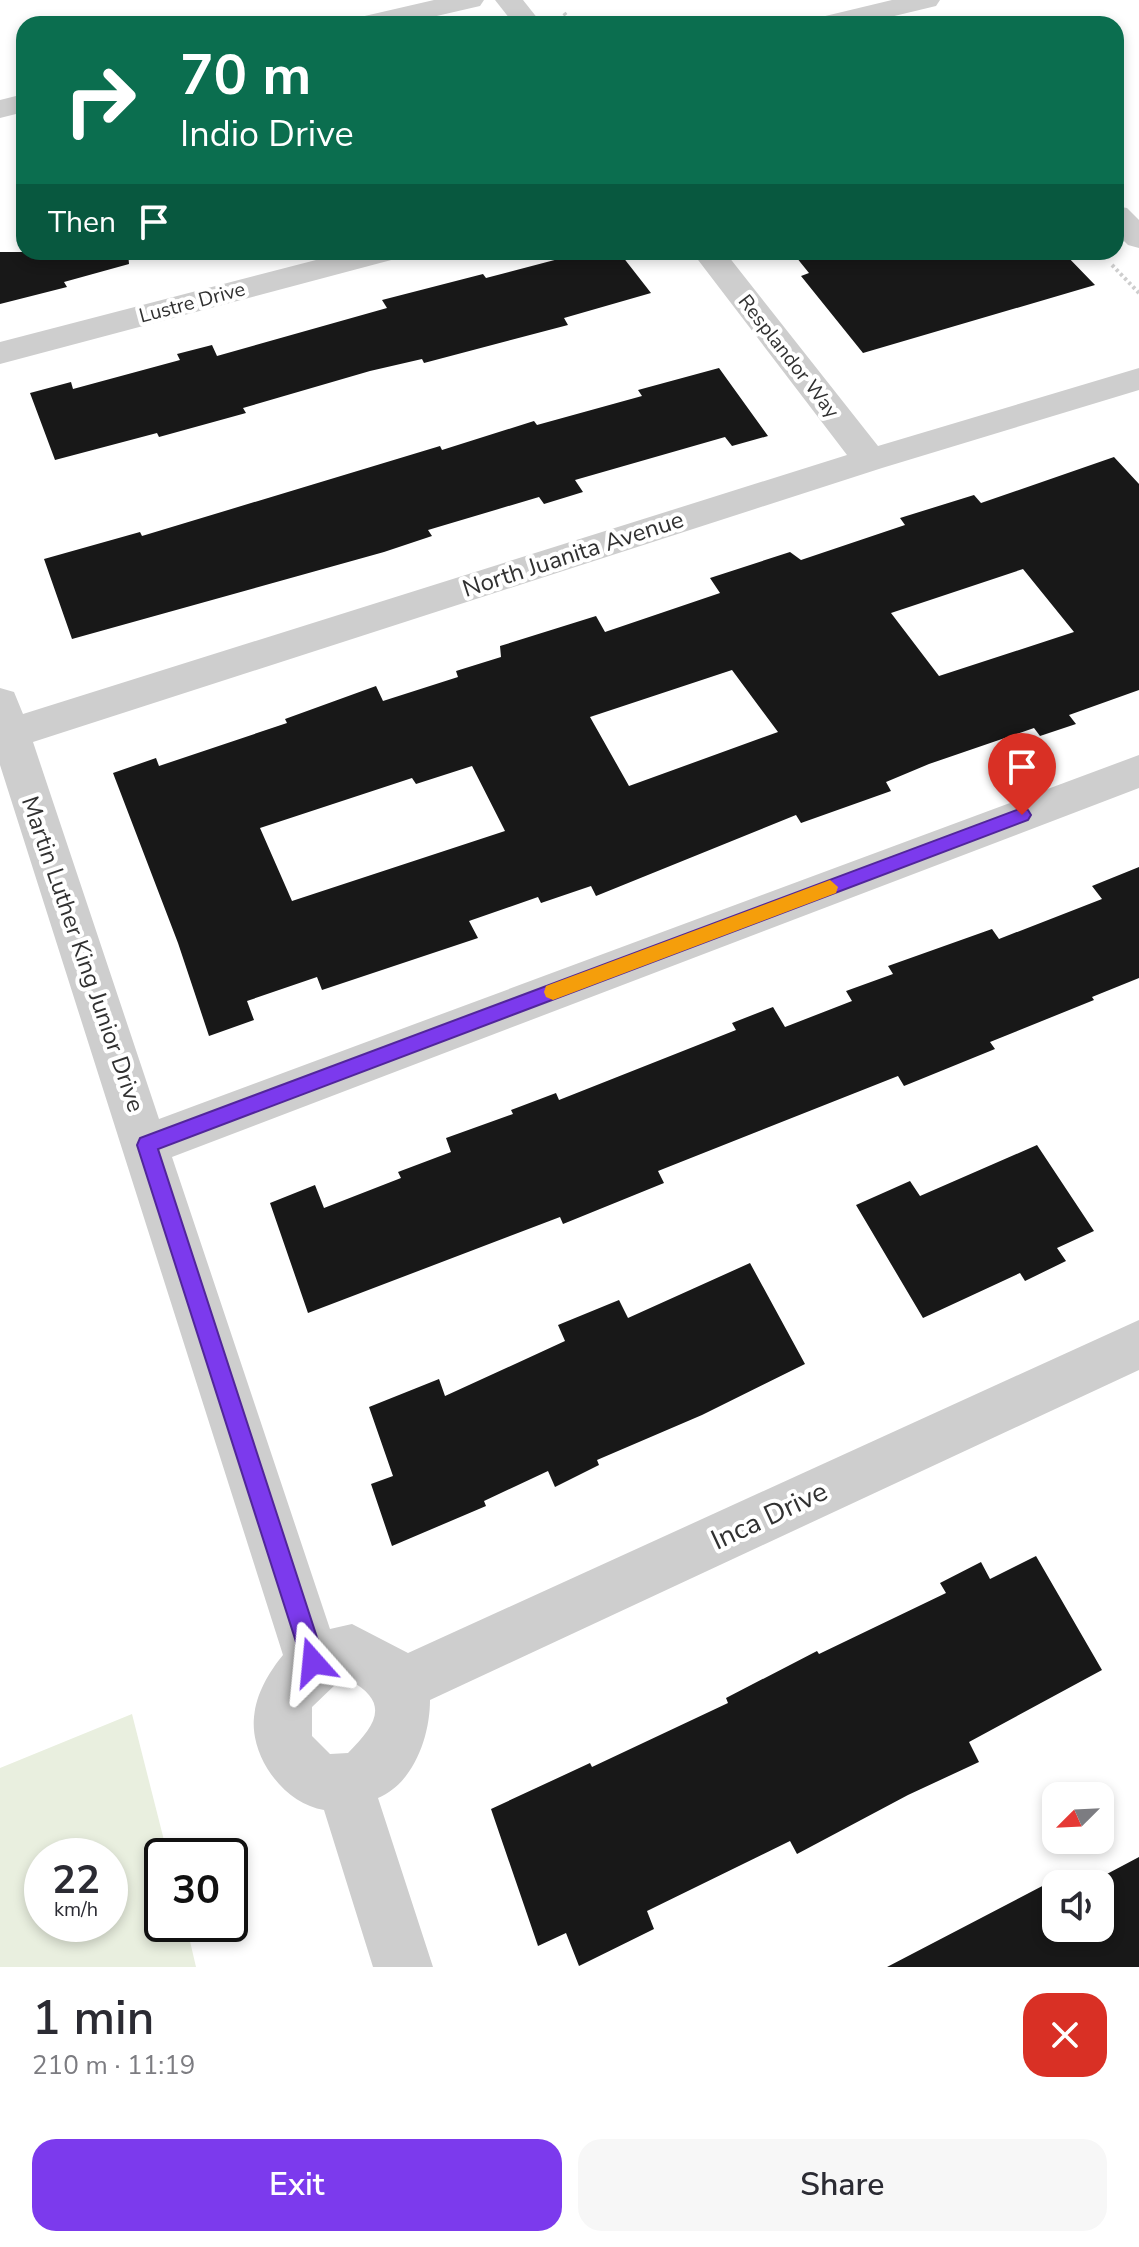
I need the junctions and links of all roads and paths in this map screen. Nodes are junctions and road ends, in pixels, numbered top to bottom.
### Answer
1 (470, 0) edge
2 (509, 0) edge
3 (913, 7) edge
4 (401, 16) edge
5 (522, 16) edge
6 (867, 16) edge
7 (1124, 223) edge
8 (1139, 238) edge
9 (354, 260) edge
10 (714, 260) edge
11 (1109, 262) dead end
12 (1139, 293) edge
13 (0, 353) edge
14 (1139, 379) edge
15 (870, 460) junction
16 (4, 718) edge
17 (1139, 771) edge
18 (147, 1145) junction
19 (1139, 1344) edge
20 (313, 1662) junction
21 (398, 1686) junction
22 (345, 1784) junction
23 (403, 1967) edge

1 - 4 street
2 - 5 street
3 - 6 street
7 - 8 street
9 - 13 street, Lustre Drive
10 - 15 street, Resplandor Way
11 - 12 path
14 - 15 street, North Juanita Avenue
15 - 16 street, North Juanita Avenue
16 - 18 street, Martin Luther King Junior Drive
17 - 18 street
18 - 20 street, Martin Luther King Junior Drive
19 - 21 street, Inca Drive
20 - 21 street
20 - 22 street
21 - 22 street
22 - 23 street

